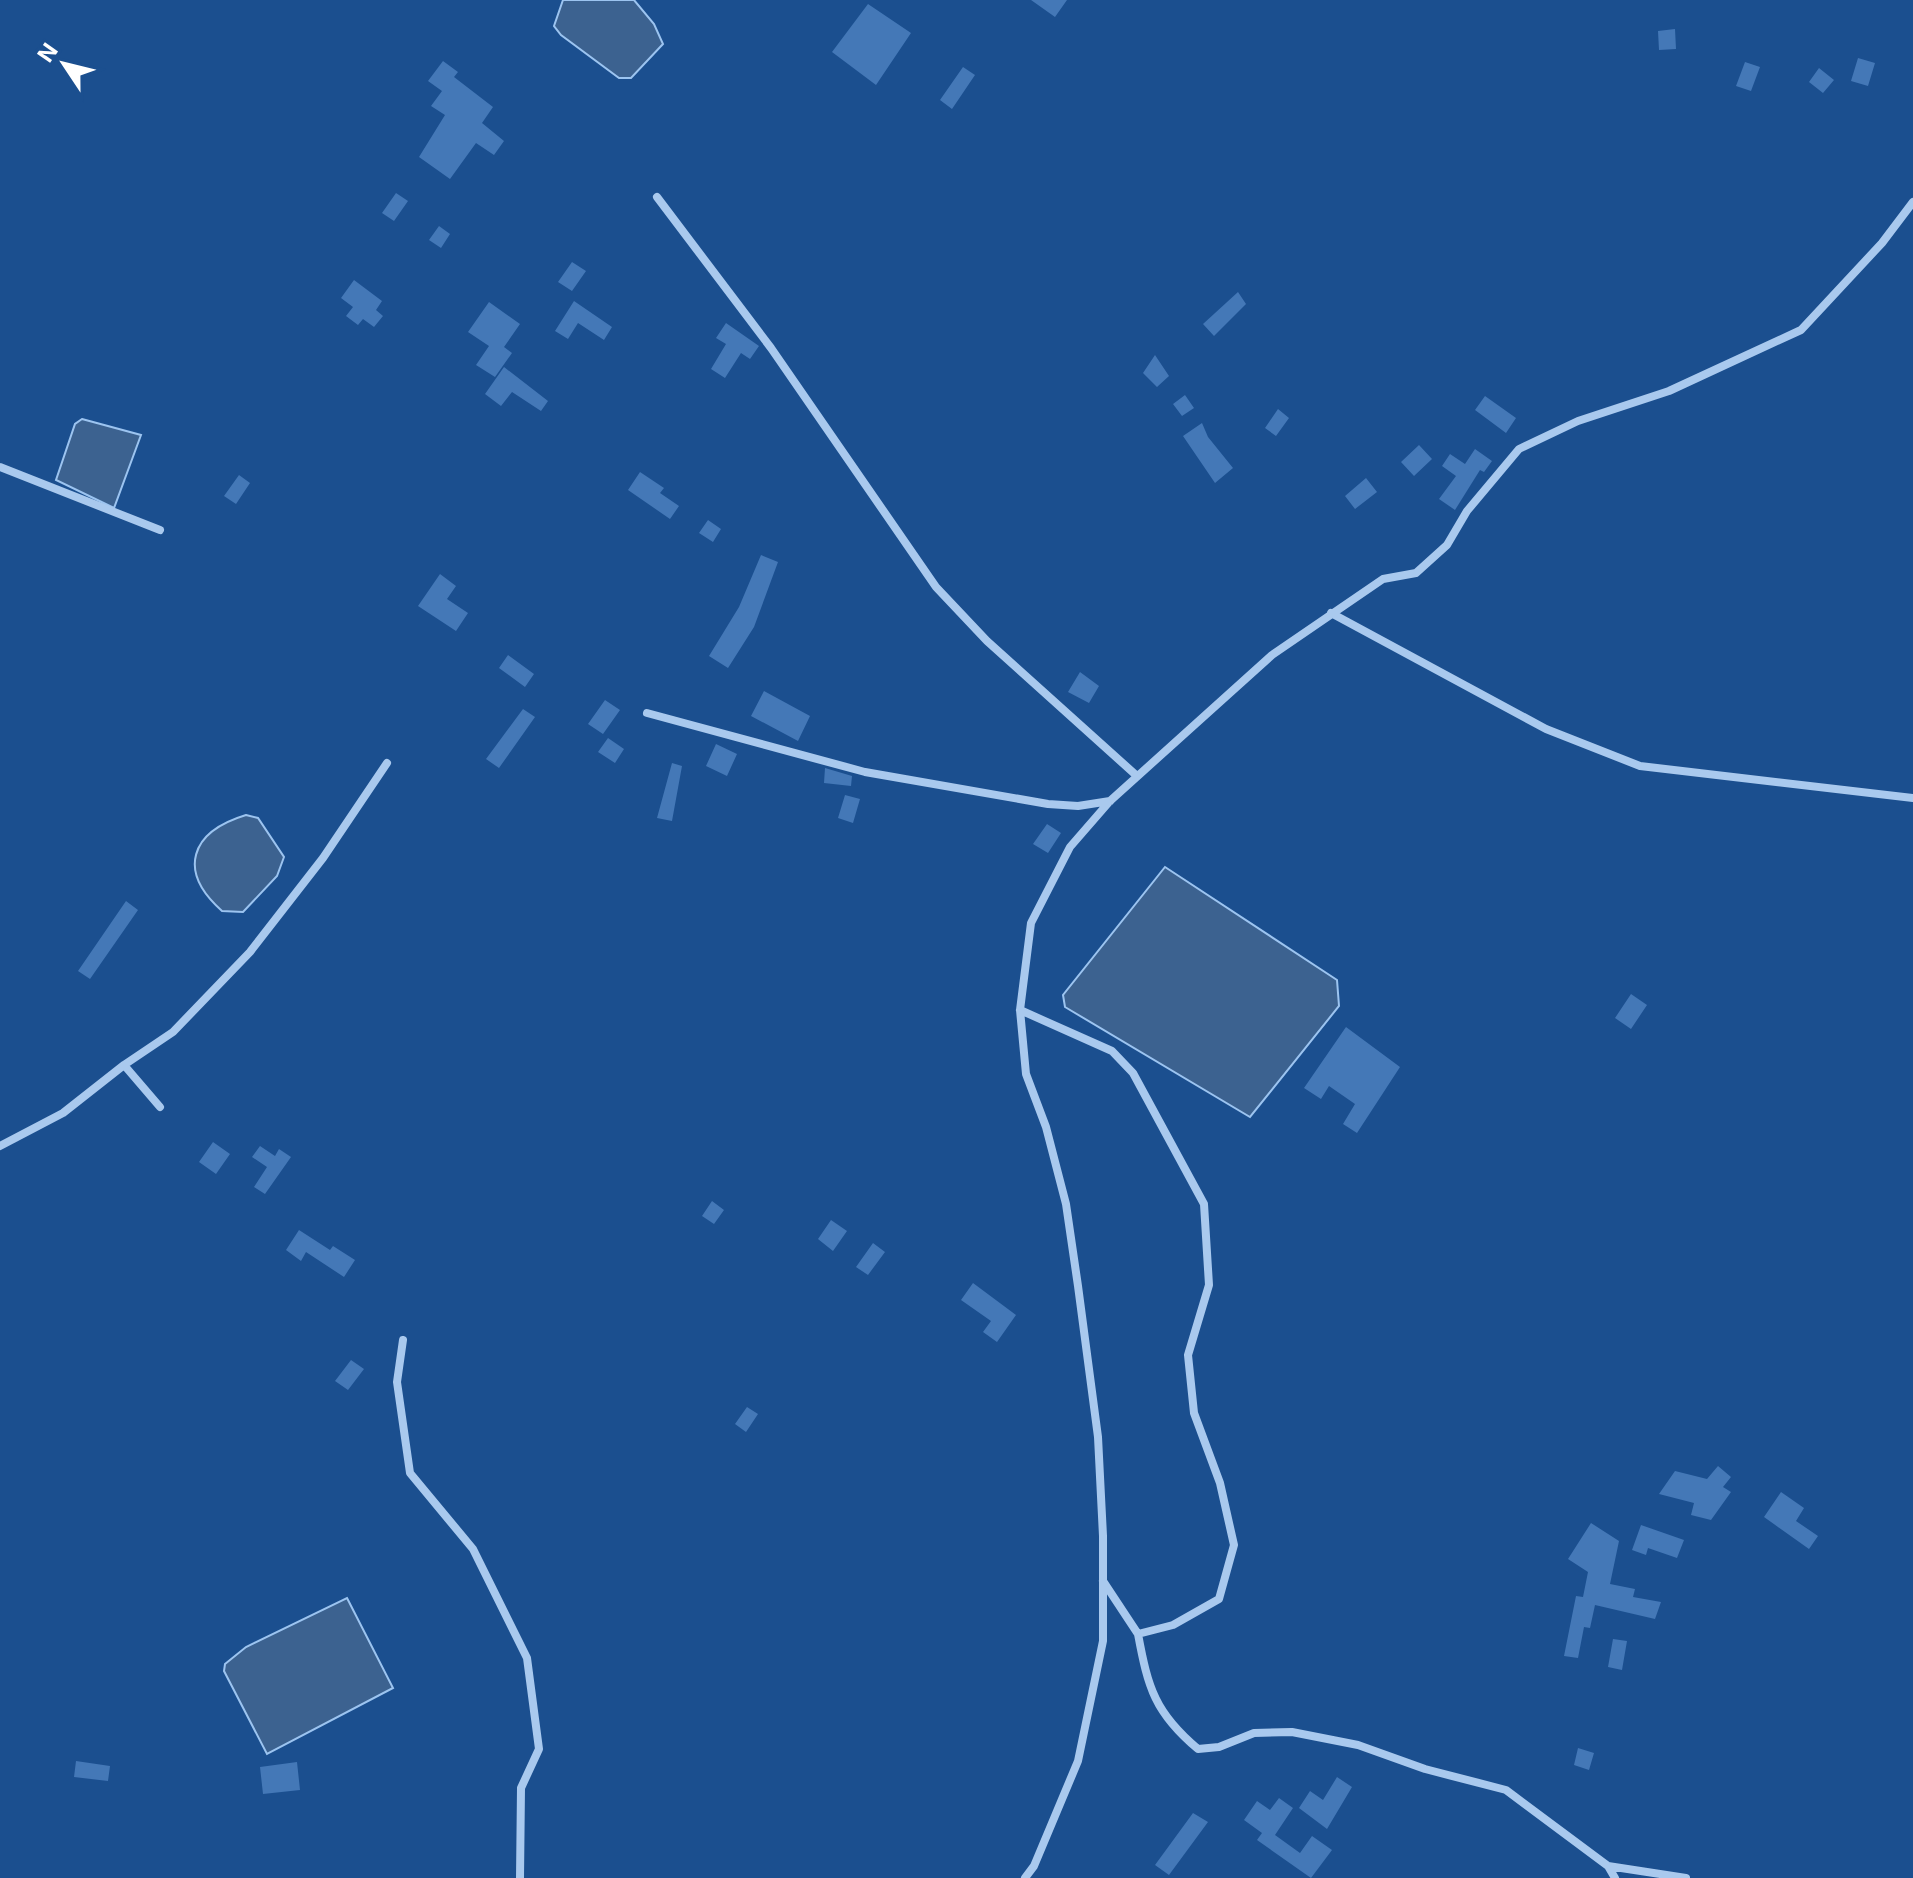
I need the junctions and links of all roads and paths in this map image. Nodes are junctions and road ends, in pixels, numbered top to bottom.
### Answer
1 (657, 197) dead end
2 (1913, 202) edge
3 (0, 467) edge
4 (160, 530) dead end
5 (1331, 613) junction
6 (647, 713) dead end
7 (387, 763) dead end
8 (1137, 776) junction
9 (1913, 798) edge
10 (1110, 801) junction
11 (1020, 1010) junction
12 (124, 1065) junction
13 (160, 1107) dead end
14 (0, 1146) edge
15 (403, 1340) dead end
16 (1103, 1581) junction
17 (1138, 1634) junction
18 (1608, 1866) junction
19 (520, 1878) edge
20 (1025, 1878) edge
21 (1615, 1878) edge
22 (1686, 1878) edge

1 - 8 street
2 - 5 street
3 - 4 street
5 - 8 street
5 - 9 street
6 - 10 street
7 - 12 street
8 - 10 street
10 - 11 street
11 - 16 street
11 - 17 street
12 - 13 street
12 - 14 street
15 - 19 street
16 - 17 street
16 - 20 street
17 - 18 street
18 - 21 street
18 - 22 street

